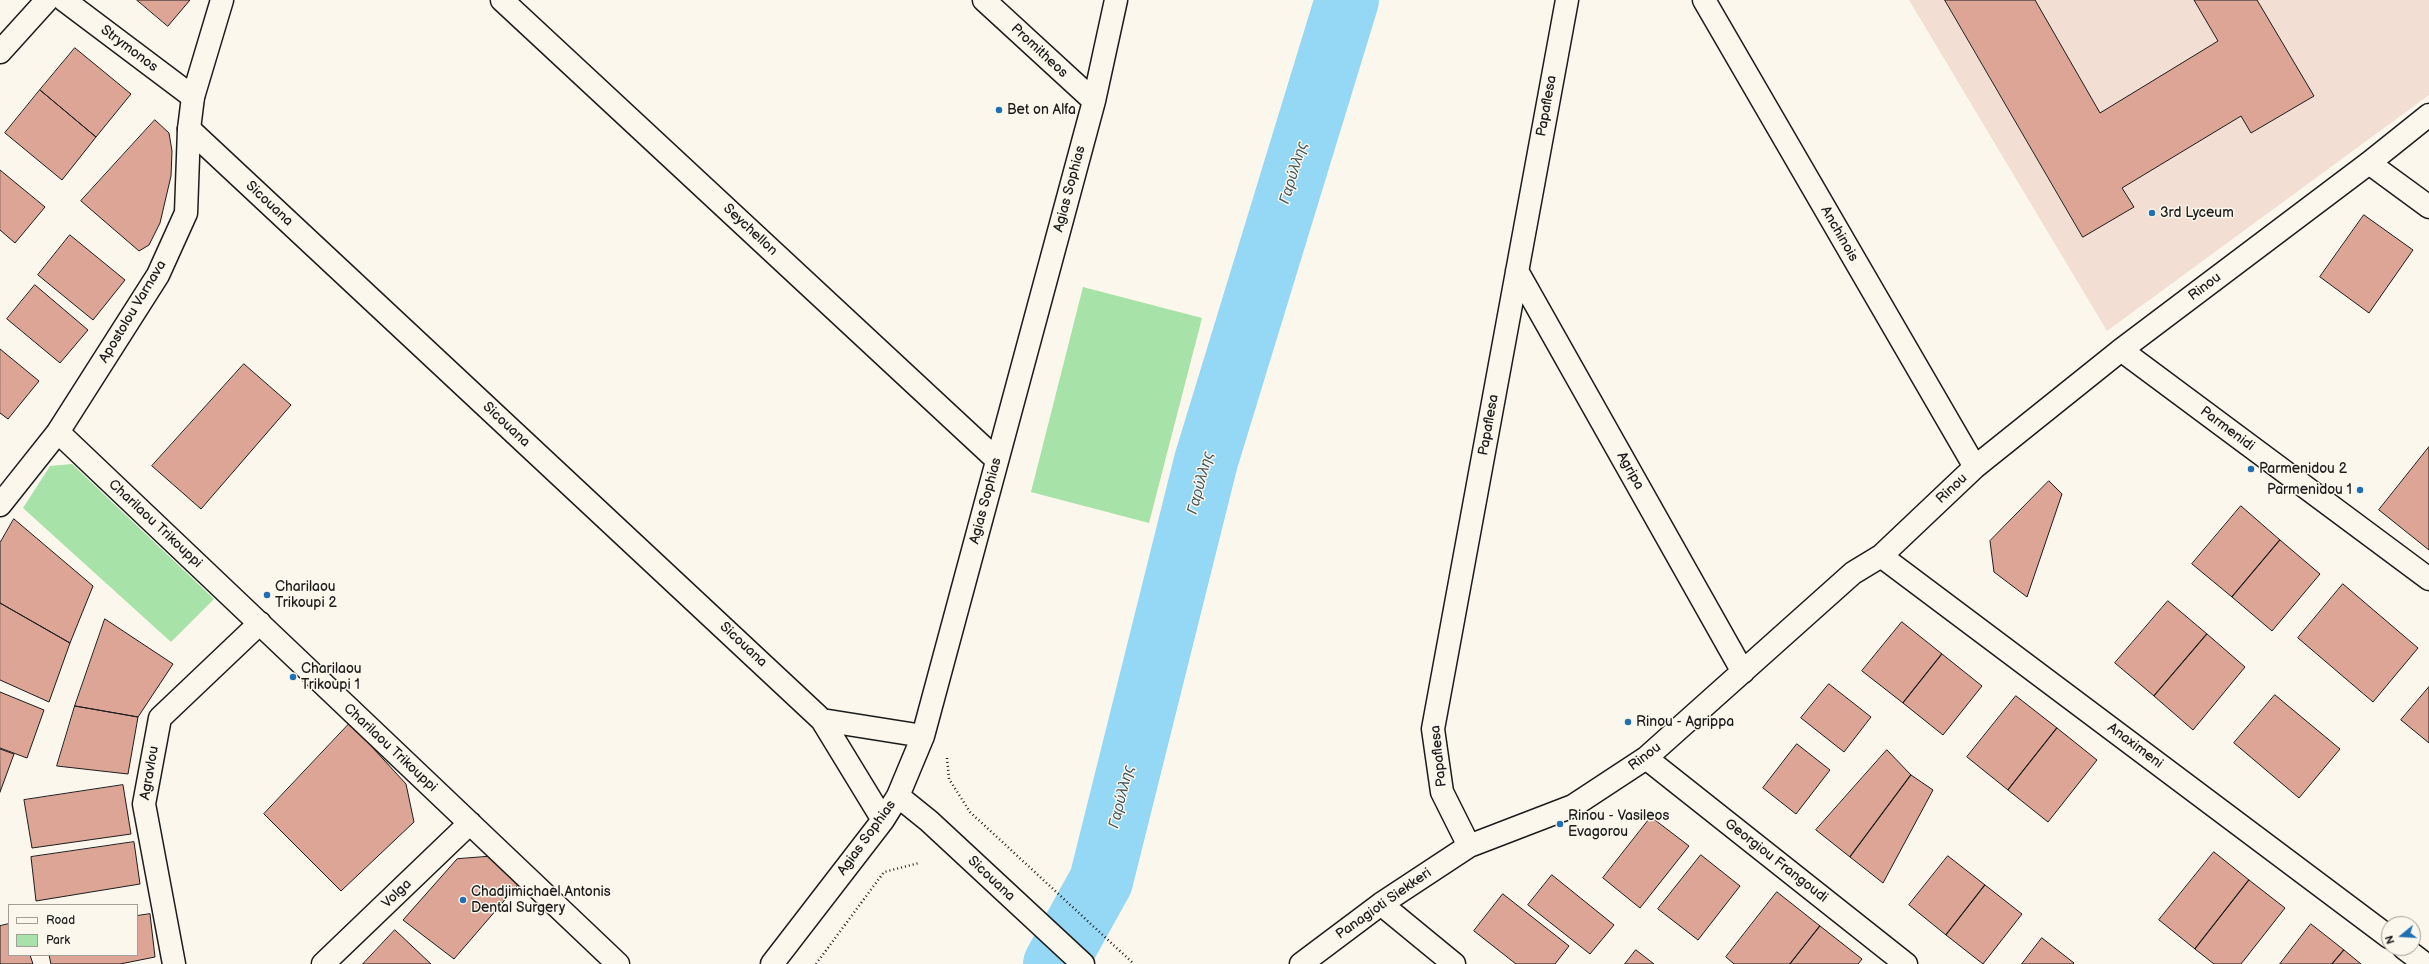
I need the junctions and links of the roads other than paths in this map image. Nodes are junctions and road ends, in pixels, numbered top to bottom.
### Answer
1 (47, 0) edge
2 (64, 0) edge
3 (222, 0) edge
4 (502, 0) edge
5 (984, 0) edge
6 (1116, 0) edge
7 (1567, 0) edge
8 (1704, 0) edge
9 (0, 52) edge
10 (193, 97) junction
11 (1094, 101) junction
12 (2429, 115) edge
13 (189, 129) junction
14 (2369, 163) junction
15 (2429, 206) edge
16 (1517, 271) junction
17 (2121, 350) junction
18 (58, 432) junction
19 (997, 460) junction
20 (1975, 467) junction
21 (0, 505) edge
22 (1881, 556) junction
23 (2429, 578) edge
24 (260, 623) junction
25 (1743, 672) junction
26 (822, 720) junction
27 (923, 736) junction
28 (1646, 758) junction
29 (898, 796) junction
30 (883, 820) junction
31 (470, 823) junction
32 (1469, 846) junction
33 (1381, 904) junction
34 (2381, 931) edge
35 (2414, 956) edge
36 (174, 964) edge
37 (324, 964) edge
38 (618, 964) edge
39 (772, 964) edge
40 (1083, 964) edge
41 (1301, 964) edge
42 (1454, 964) edge
43 (1906, 964) edge
44 (2425, 964) edge

1 - 9 street
2 - 10 street, Strymonos
3 - 10 street, Apostolou Varnava
4 - 19 street, Seychellon
5 - 11 street, Promitheos
6 - 11 street, Agias Sophias
7 - 16 street, Papaflesa
8 - 20 street, Anchinois
10 - 13 street, Apostolou Varnava
11 - 19 street, Agias Sophias
12 - 14 street, Rinou
13 - 18 street, Apostolou Varnava
13 - 26 street, Sicouana
14 - 15 street
14 - 17 street, Rinou
16 - 25 street, Agripa
16 - 32 street, Papaflesa
17 - 20 street, Rinou
17 - 23 street, Parmenidi
18 - 21 street, Apostolou Varnava
18 - 24 street, Charilaou Trikouppi
19 - 27 street, Agias Sophias
20 - 22 street, Rinou
22 - 25 street, Rinou
22 - 34 street, Anaximeni
24 - 31 street, Charilaou Trikouppi
24 - 36 street, Agravlou
25 - 28 street, Rinou
26 - 27 street
26 - 30 street, Sicouana
27 - 29 street, Agias Sophias
28 - 32 street, Rinou
28 - 43 street, Georgiou Frangoudi
29 - 30 street, Agias Sophias
29 - 40 street, Sicouana
30 - 39 street, Agias Sophias
31 - 37 street, Volga
31 - 38 street, Charilaou Trikouppi
32 - 33 street, Panagioti Siekkeri
33 - 41 street, Panagioti Siekkeri
33 - 42 street
35 - 44 street

